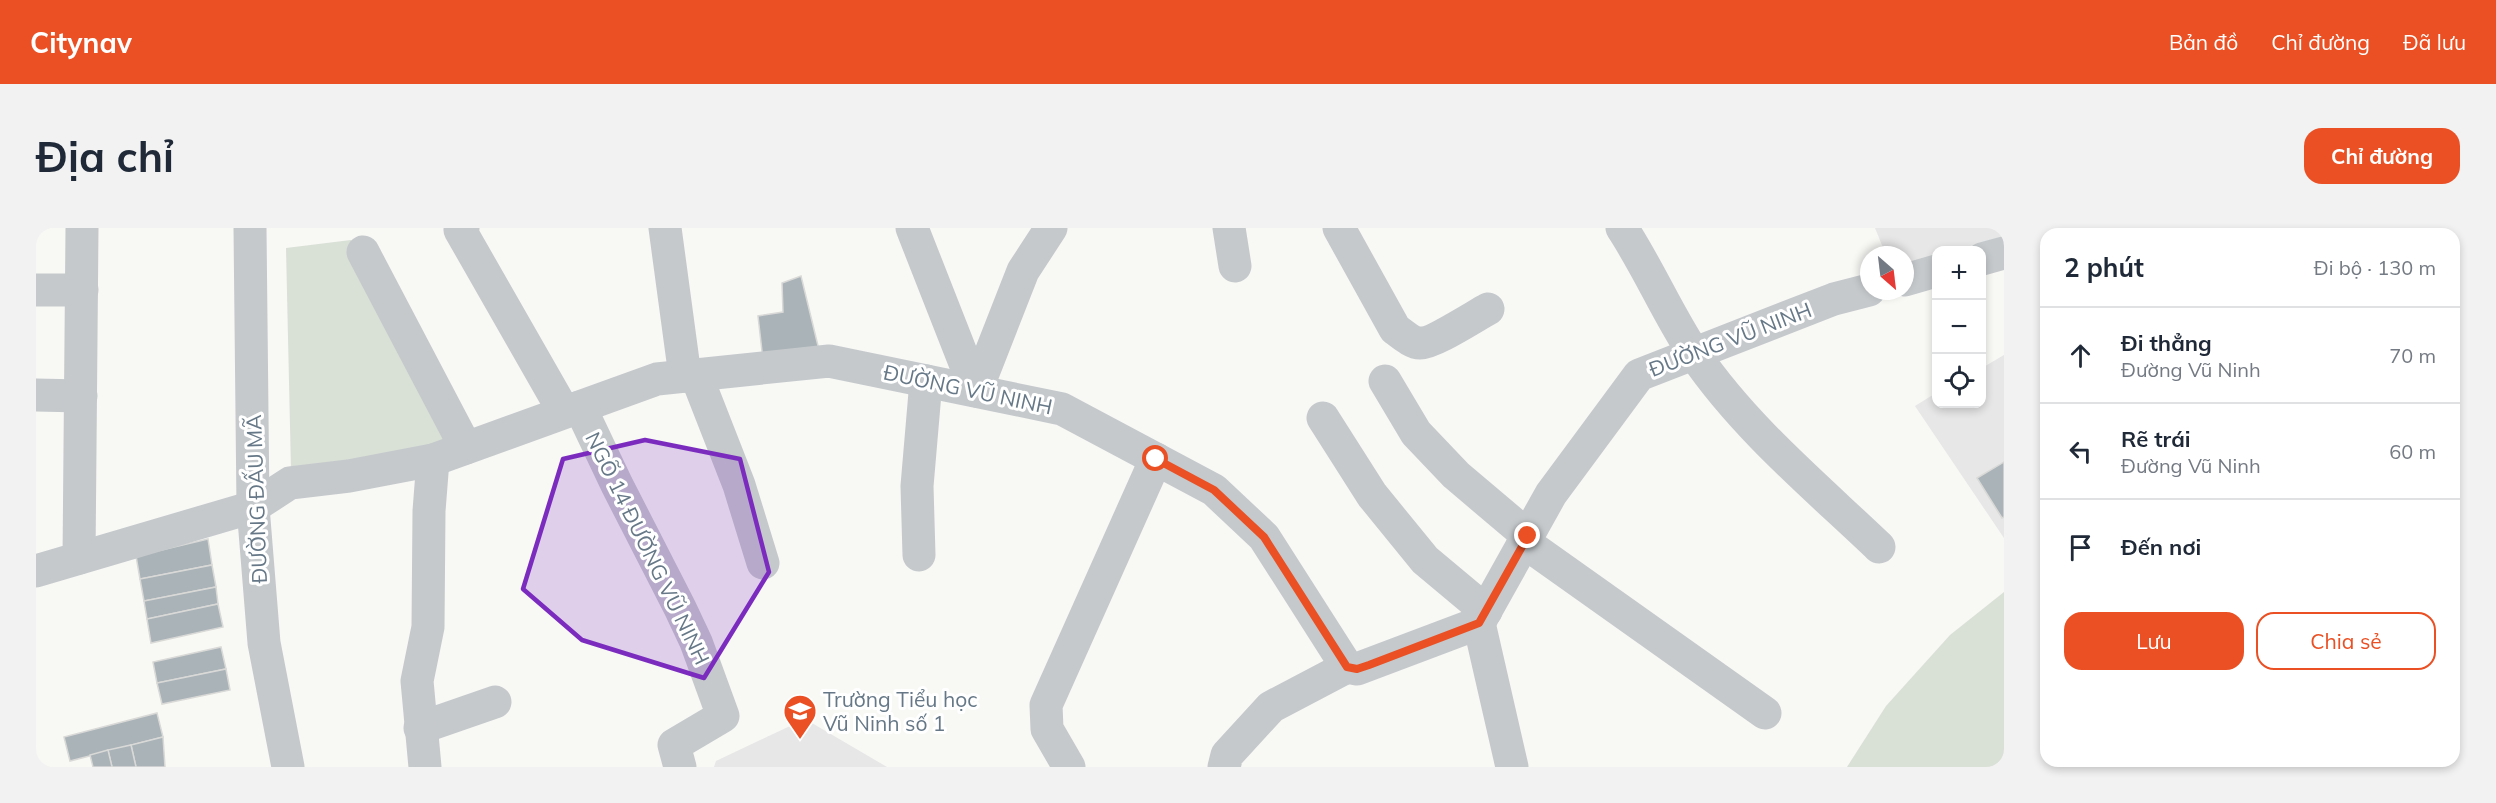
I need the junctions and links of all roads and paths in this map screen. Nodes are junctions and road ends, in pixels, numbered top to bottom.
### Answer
1 (82, 228) edge
2 (250, 228) edge
3 (665, 228) edge
4 (912, 228) edge
5 (1051, 228) edge
6 (1229, 228) edge
7 (1338, 228) edge
8 (1622, 228) edge
9 (461, 229) edge
10 (363, 252) dead end
11 (2004, 253) edge
12 (1986, 258) edge
13 (1236, 266) dead end
14 (1932, 272) edge
15 (1914, 277) edge
16 (36, 290) edge
17 (82, 291) junction
18 (1860, 292) edge
19 (1488, 309) dead end
20 (1694, 353) junction
21 (691, 376) junction
22 (927, 381) junction
23 (1385, 381) dead end
24 (976, 391) junction
25 (36, 395) edge
26 (81, 396) junction
27 (572, 410) junction
28 (1323, 418) dead end
29 (466, 448) junction
30 (1156, 459) junction
31 (433, 460) junction
32 (254, 507) junction
33 (1526, 539) junction
34 (1879, 547) dead end
35 (919, 555) dead end
36 (79, 558) junction
37 (763, 563) dead end
38 (36, 571) edge
39 (1483, 617) junction
40 (1347, 667) junction
41 (495, 702) dead end
42 (1765, 713) dead end
43 (420, 728) junction
44 (1516, 765) edge
45 (288, 767) edge
46 (425, 767) edge
47 (680, 767) edge
48 (1069, 767) edge
49 (1224, 767) edge

1 - 17 street
2 - 32 street, ĐƯỜNG ĐẤU MÃ
3 - 21 street
4 - 24 street
5 - 24 street
6 - 13 street
7 - 19 street
8 - 20 street
9 - 27 street
10 - 29 street
11 - 12 street
14 - 15 street
16 - 17 street
17 - 26 street
18 - 20 street, ĐƯỜNG VŨ NINH
20 - 33 street, ĐƯỜNG VŨ NINH
20 - 34 street
21 - 22 street, ĐƯỜNG VŨ NINH
21 - 27 street, ĐƯỜNG VŨ NINH
21 - 37 street
22 - 24 street, ĐƯỜNG VŨ NINH
22 - 35 street
23 - 33 street
24 - 30 street, ĐƯỜNG VŨ NINH
25 - 26 street
26 - 36 street
27 - 29 street, ĐƯỜNG VŨ NINH
27 - 47 street, NGÕ 14 ĐƯỜNG VŨ NINH
28 - 39 street
29 - 31 street, ĐƯỜNG VŨ NINH
30 - 40 street, ĐƯỜNG VŨ NINH
30 - 48 street
31 - 32 street, ĐƯỜNG VŨ NINH
31 - 43 street
32 - 36 street, ĐƯỜNG VŨ NINH
32 - 45 street, ĐƯỜNG ĐẤU MÃ
33 - 39 street, ĐƯỜNG VŨ NINH
33 - 42 street
36 - 38 street, ĐƯỜNG VŨ NINH
39 - 40 street
39 - 44 street
40 - 49 street
41 - 43 street
43 - 46 street

